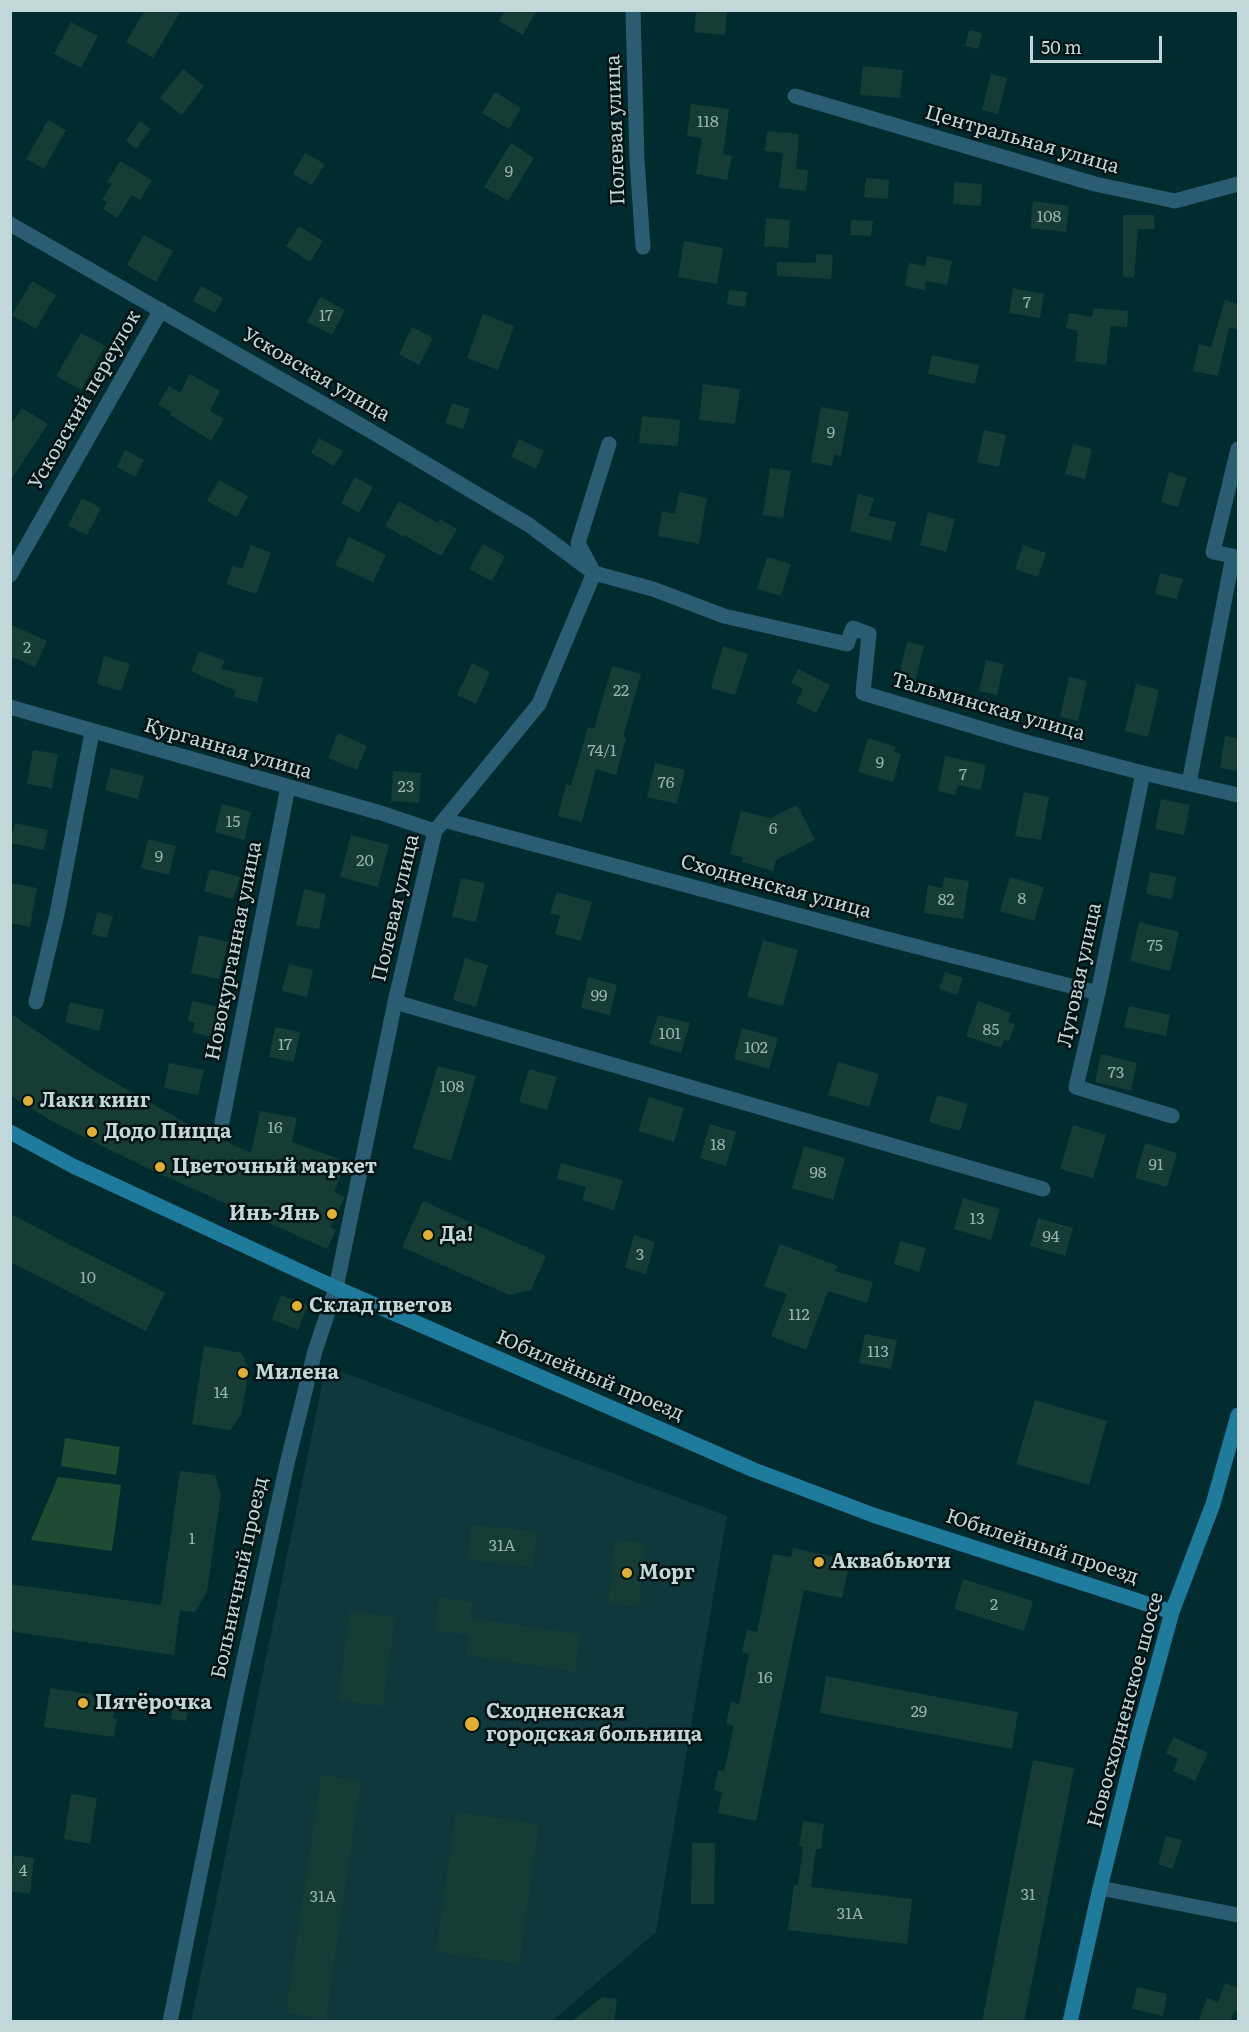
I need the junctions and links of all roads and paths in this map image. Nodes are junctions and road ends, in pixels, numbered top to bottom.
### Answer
1 (633, 10) edge
2 (795, 96) dead end
3 (1239, 184) edge
4 (10, 224) edge
5 (643, 248) dead end
6 (161, 310) junction
7 (609, 444) dead end
8 (1239, 449) edge
9 (594, 573) junction
10 (10, 574) edge
11 (10, 707) edge
12 (92, 732) junction
13 (1143, 773) junction
14 (1189, 783) junction
15 (288, 787) junction
16 (1239, 795) edge
17 (439, 826) junction
18 (1098, 993) junction
19 (36, 1002) dead end
20 (395, 1002) junction
21 (1172, 1116) dead end
22 (222, 1122) dead end
23 (10, 1132) edge
24 (1043, 1189) dead end
25 (336, 1288) junction
26 (1239, 1415) edge
27 (1172, 1612) junction
28 (1100, 1888) junction
29 (1239, 1915) edge
30 (170, 2022) edge
31 (1070, 2022) edge

1 - 5 street, Полевая улица
2 - 3 street, Центральная улица
4 - 6 street, Усковская улица
6 - 9 street, Усковская улица
6 - 10 street, Усковский переулок
7 - 9 street
8 - 14 street
9 - 13 street, Тальминская улица
9 - 17 street, Полевая улица
11 - 12 street, Курганная улица
12 - 15 street, Курганная улица
12 - 19 street
13 - 14 street, Тальминская улица
13 - 18 street, Луговая улица
14 - 16 street, Тальминская улица
15 - 17 street, Курганная улица
15 - 22 street, Новокурганная улица
17 - 18 street, Сходненская улица
17 - 20 street, Полевая улица
18 - 21 street, Луговая улица
20 - 24 street
20 - 25 street, Полевая улица
23 - 25 main road, Юбилейный проезд
25 - 27 main road, Юбилейный проезд
25 - 30 street, Больничный проезд
26 - 27 main road, Новосходненское шоссе
27 - 28 main road, Новосходненское шоссе
28 - 29 street
28 - 31 main road, Новосходненское шоссе

